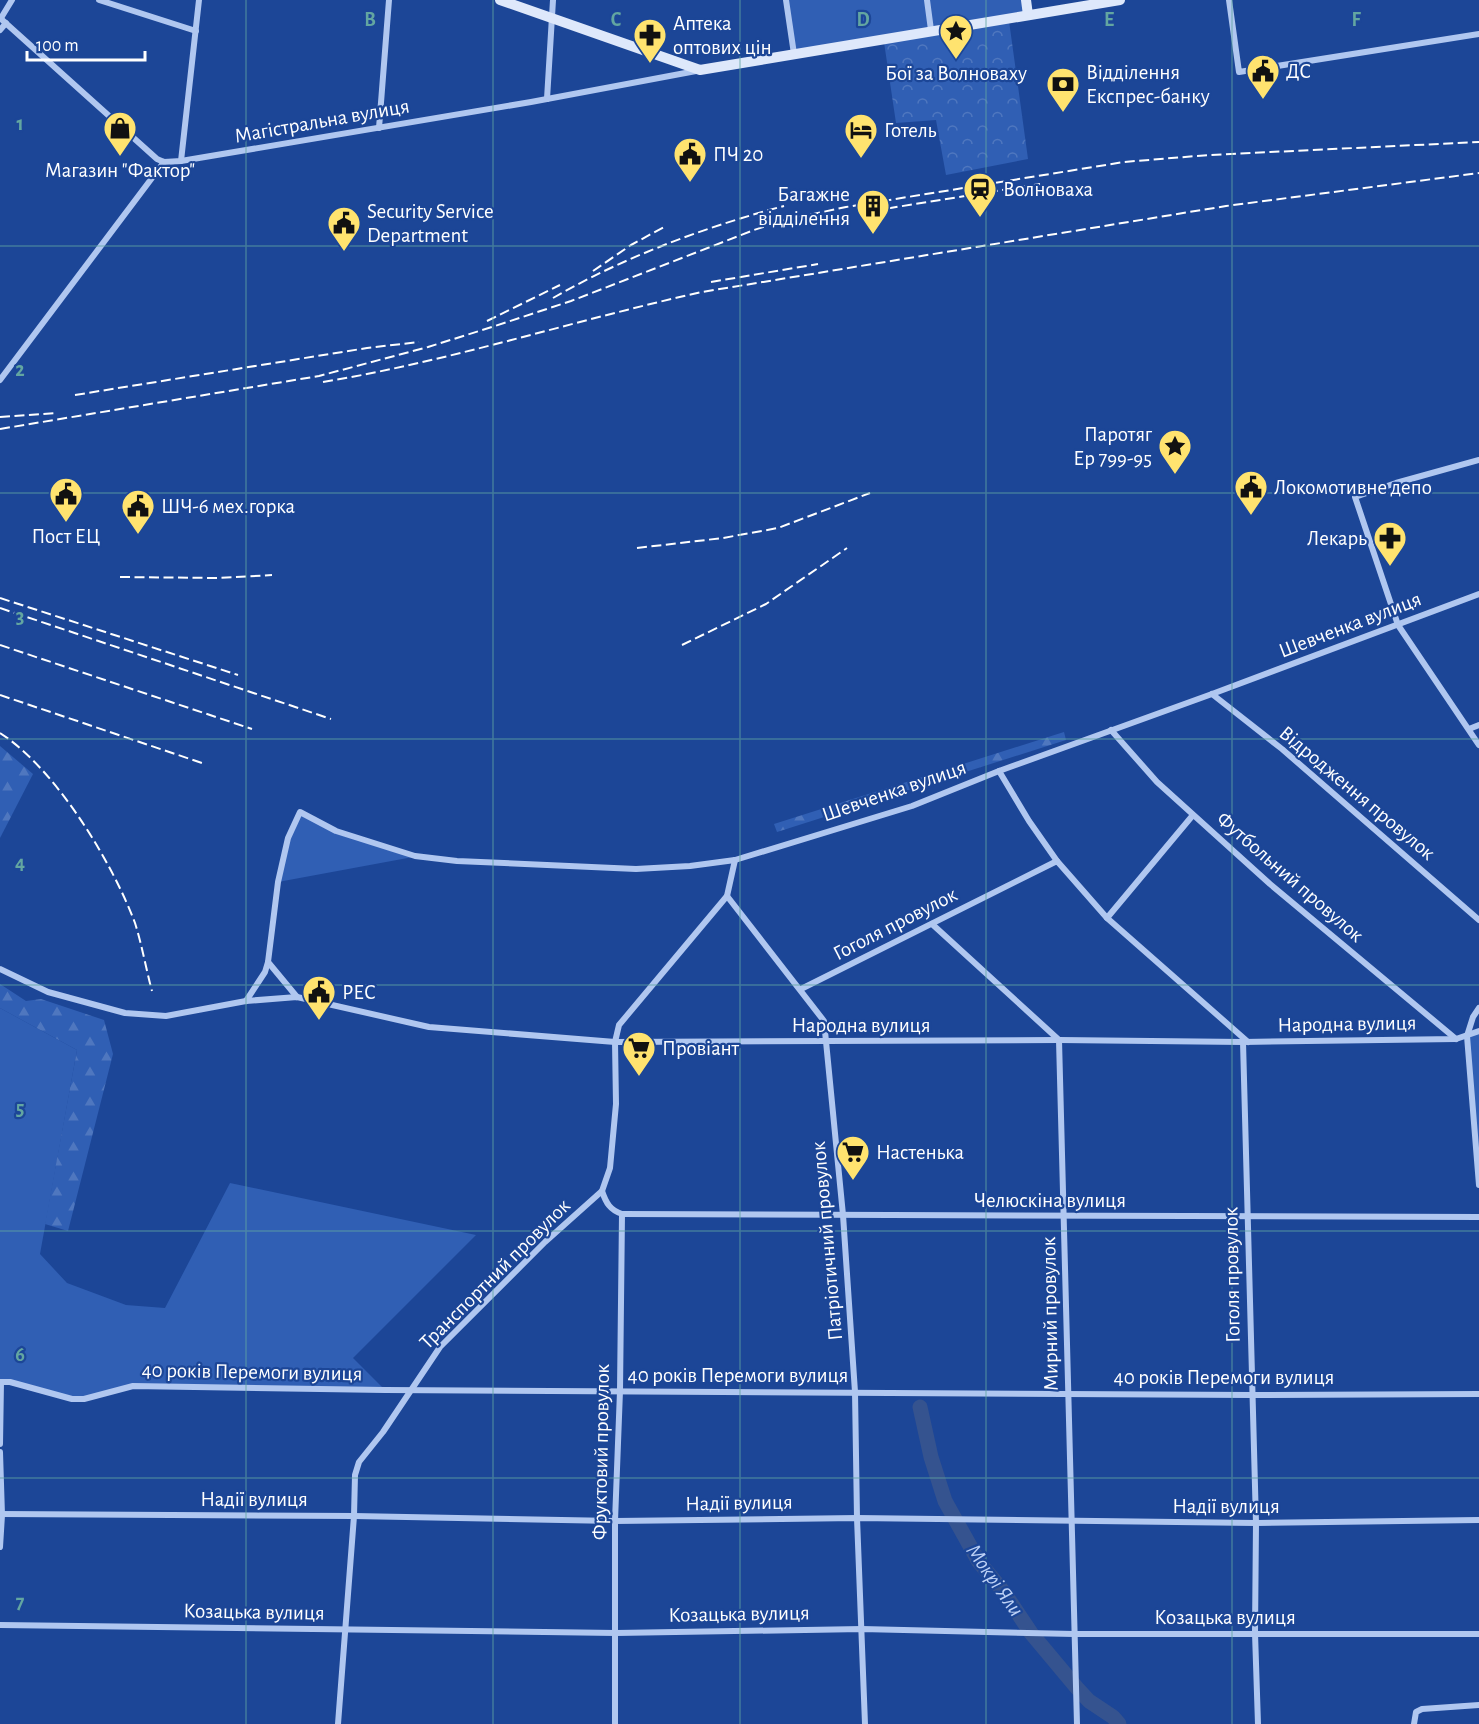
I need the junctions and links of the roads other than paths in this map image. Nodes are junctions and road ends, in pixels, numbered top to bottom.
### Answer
1 (12, 0) edge
2 (99, 0) edge
3 (199, 0) edge
4 (389, 0) edge
5 (500, 0) edge
6 (553, 0) edge
7 (786, 0) edge
8 (927, 0) edge
9 (1026, 0) edge
10 (1120, 0) edge
11 (1229, 0) edge
12 (1028, 15) junction
13 (551, 17) junction
14 (2, 20) edge
15 (0, 30) edge
16 (931, 30) junction
17 (196, 31) junction
18 (1479, 34) edge
19 (794, 54) junction
20 (700, 70) junction
21 (547, 99) junction
22 (379, 128) junction
23 (181, 161) junction
24 (164, 162) junction
25 (0, 380) edge
26 (1479, 460) edge
27 (1479, 594) edge
28 (1398, 625) junction
29 (1212, 694) junction
30 (1479, 725) edge
31 (1469, 729) junction
32 (1110, 730) junction
33 (1479, 745) edge
34 (999, 771) junction
35 (1193, 814) junction
36 (735, 860) junction
37 (1057, 861) junction
38 (727, 896) junction
39 (1107, 918) junction
40 (1479, 920) edge
41 (932, 924) junction
42 (268, 962) junction
43 (0, 969) edge
44 (801, 989) junction
45 (297, 997) junction
46 (246, 1001) junction
47 (1479, 1008) edge
48 (1479, 1032) edge
49 (1467, 1036) junction
50 (1456, 1039) junction
51 (1059, 1040) junction
52 (826, 1041) junction
53 (615, 1042) junction
54 (1246, 1042) junction
55 (1479, 1185) edge
56 (602, 1191) junction
57 (622, 1214) junction
58 (843, 1215) junction
59 (1065, 1217) junction
60 (1479, 1217) edge
61 (1247, 1218) junction
62 (0, 1382) edge
63 (410, 1390) junction
64 (620, 1391) junction
65 (855, 1392) junction
66 (1068, 1394) junction
67 (1479, 1394) edge
68 (1251, 1395) junction
69 (0, 1444) edge
70 (0, 1452) edge
71 (1, 1515) edge
72 (354, 1516) junction
73 (857, 1518) junction
74 (1479, 1520) edge
75 (615, 1521) junction
76 (1072, 1521) junction
77 (1256, 1523) junction
78 (0, 1547) edge
79 (0, 1625) edge
80 (862, 1629) junction
81 (345, 1630) junction
82 (616, 1633) junction
83 (1255, 1633) junction
84 (1074, 1634) junction
85 (1479, 1634) edge
86 (1479, 1705) edge
87 (338, 1724) edge
88 (615, 1724) edge
89 (865, 1724) edge
90 (1077, 1724) edge
91 (1258, 1724) edge
92 (1414, 1724) edge

1 - 14 street
2 - 17 street
3 - 17 street
4 - 22 street
5 - 13 main road
6 - 13 street
7 - 19 street
8 - 16 street
9 - 12 main road
10 - 12 main road
11 - 18 street
12 - 16 main road
13 - 20 main road
13 - 21 street
14 - 15 street
14 - 24 street
16 - 19 main road
17 - 23 street
19 - 20 main road
20 - 21 street, Магістральна вулиця
21 - 22 street, Магістральна вулиця
22 - 23 street, Магістральна вулиця
23 - 24 street, Магістральна вулиця
24 - 25 street
26 - 28 street
27 - 28 street, Шевченка вулиця
28 - 29 street, Шевченка вулиця
28 - 31 street
29 - 32 street, Шевченка вулиця
29 - 40 street, Відродження провулок
30 - 31 street
31 - 33 street
32 - 34 street, Шевченка вулиця
32 - 35 street, Футбольний провулок
34 - 36 street, Шевченка вулиця
34 - 37 street
35 - 39 street
35 - 50 street, Футбольний провулок
36 - 38 street
36 - 42 street, Шевченка вулиця
37 - 39 street
37 - 41 street, Гоголя провулок
38 - 44 street, Патріотичний провулок
38 - 53 street
39 - 54 street
41 - 44 street, Гоголя провулок
41 - 51 street
42 - 45 street
42 - 46 street
43 - 46 street, Народна вулиця
44 - 52 street, Патріотичний провулок
45 - 46 street, Народна вулиця
45 - 53 street, Народна вулиця
47 - 49 street
48 - 49 street, Народна вулиця
49 - 50 street, Народна вулиця
49 - 55 street
50 - 54 street, Народна вулиця
51 - 52 street, Народна вулиця
51 - 54 street, Народна вулиця
51 - 59 street, Мирний провулок
52 - 53 street, Народна вулиця
52 - 58 street, Патріотичний провулок
53 - 56 street
54 - 61 street, Гоголя провулок
56 - 57 street
56 - 63 street, Транспортний провулок
57 - 58 street, Челюскіна вулиця
57 - 64 street, Фруктовий провулок
58 - 59 street, Челюскіна вулиця
58 - 65 street, Патріотичний провулок
59 - 61 street, Челюскіна вулиця
59 - 66 street, Мирний провулок
60 - 61 street, Челюскіна вулиця
61 - 68 street, Гоголя провулок
62 - 63 street, 40 років Перемоги вулиця
62 - 69 street
63 - 64 street, 40 років Перемоги вулиця
63 - 72 street, Транспортний провулок
64 - 65 street, 40 років Перемоги вулиця
64 - 75 street, Фруктовий провулок
65 - 66 street, 40 років Перемоги вулиця
65 - 73 street, Патріотичний провулок
66 - 68 street, 40 років Перемоги вулиця
66 - 76 street, Мирний провулок
67 - 68 street, 40 років Перемоги вулиця
68 - 77 street, Гоголя провулок
70 - 71 street
71 - 72 street, Надії вулиця
71 - 78 street
72 - 75 street, Надії вулиця
72 - 81 street, Транспортний провулок
73 - 75 street, Надії вулиця
73 - 76 street, Надії вулиця
73 - 80 street, Патріотичний провулок
74 - 77 street, Надії вулиця
75 - 82 street, Фруктовий провулок
76 - 77 street, Надії вулиця
76 - 84 street, Мирний провулок
77 - 83 street, Гоголя провулок
79 - 81 street, Козацька вулиця
80 - 82 street, Козацька вулиця
80 - 84 street, Козацька вулиця
80 - 89 street, Патріотичний провулок
81 - 82 street, Козацька вулиця
81 - 87 street, Транспортний провулок
82 - 88 street, Фруктовий провулок
83 - 84 street, Козацька вулиця
83 - 85 street, Козацька вулиця
83 - 91 street, Гоголя провулок
84 - 90 street, Мирний провулок
86 - 92 street

